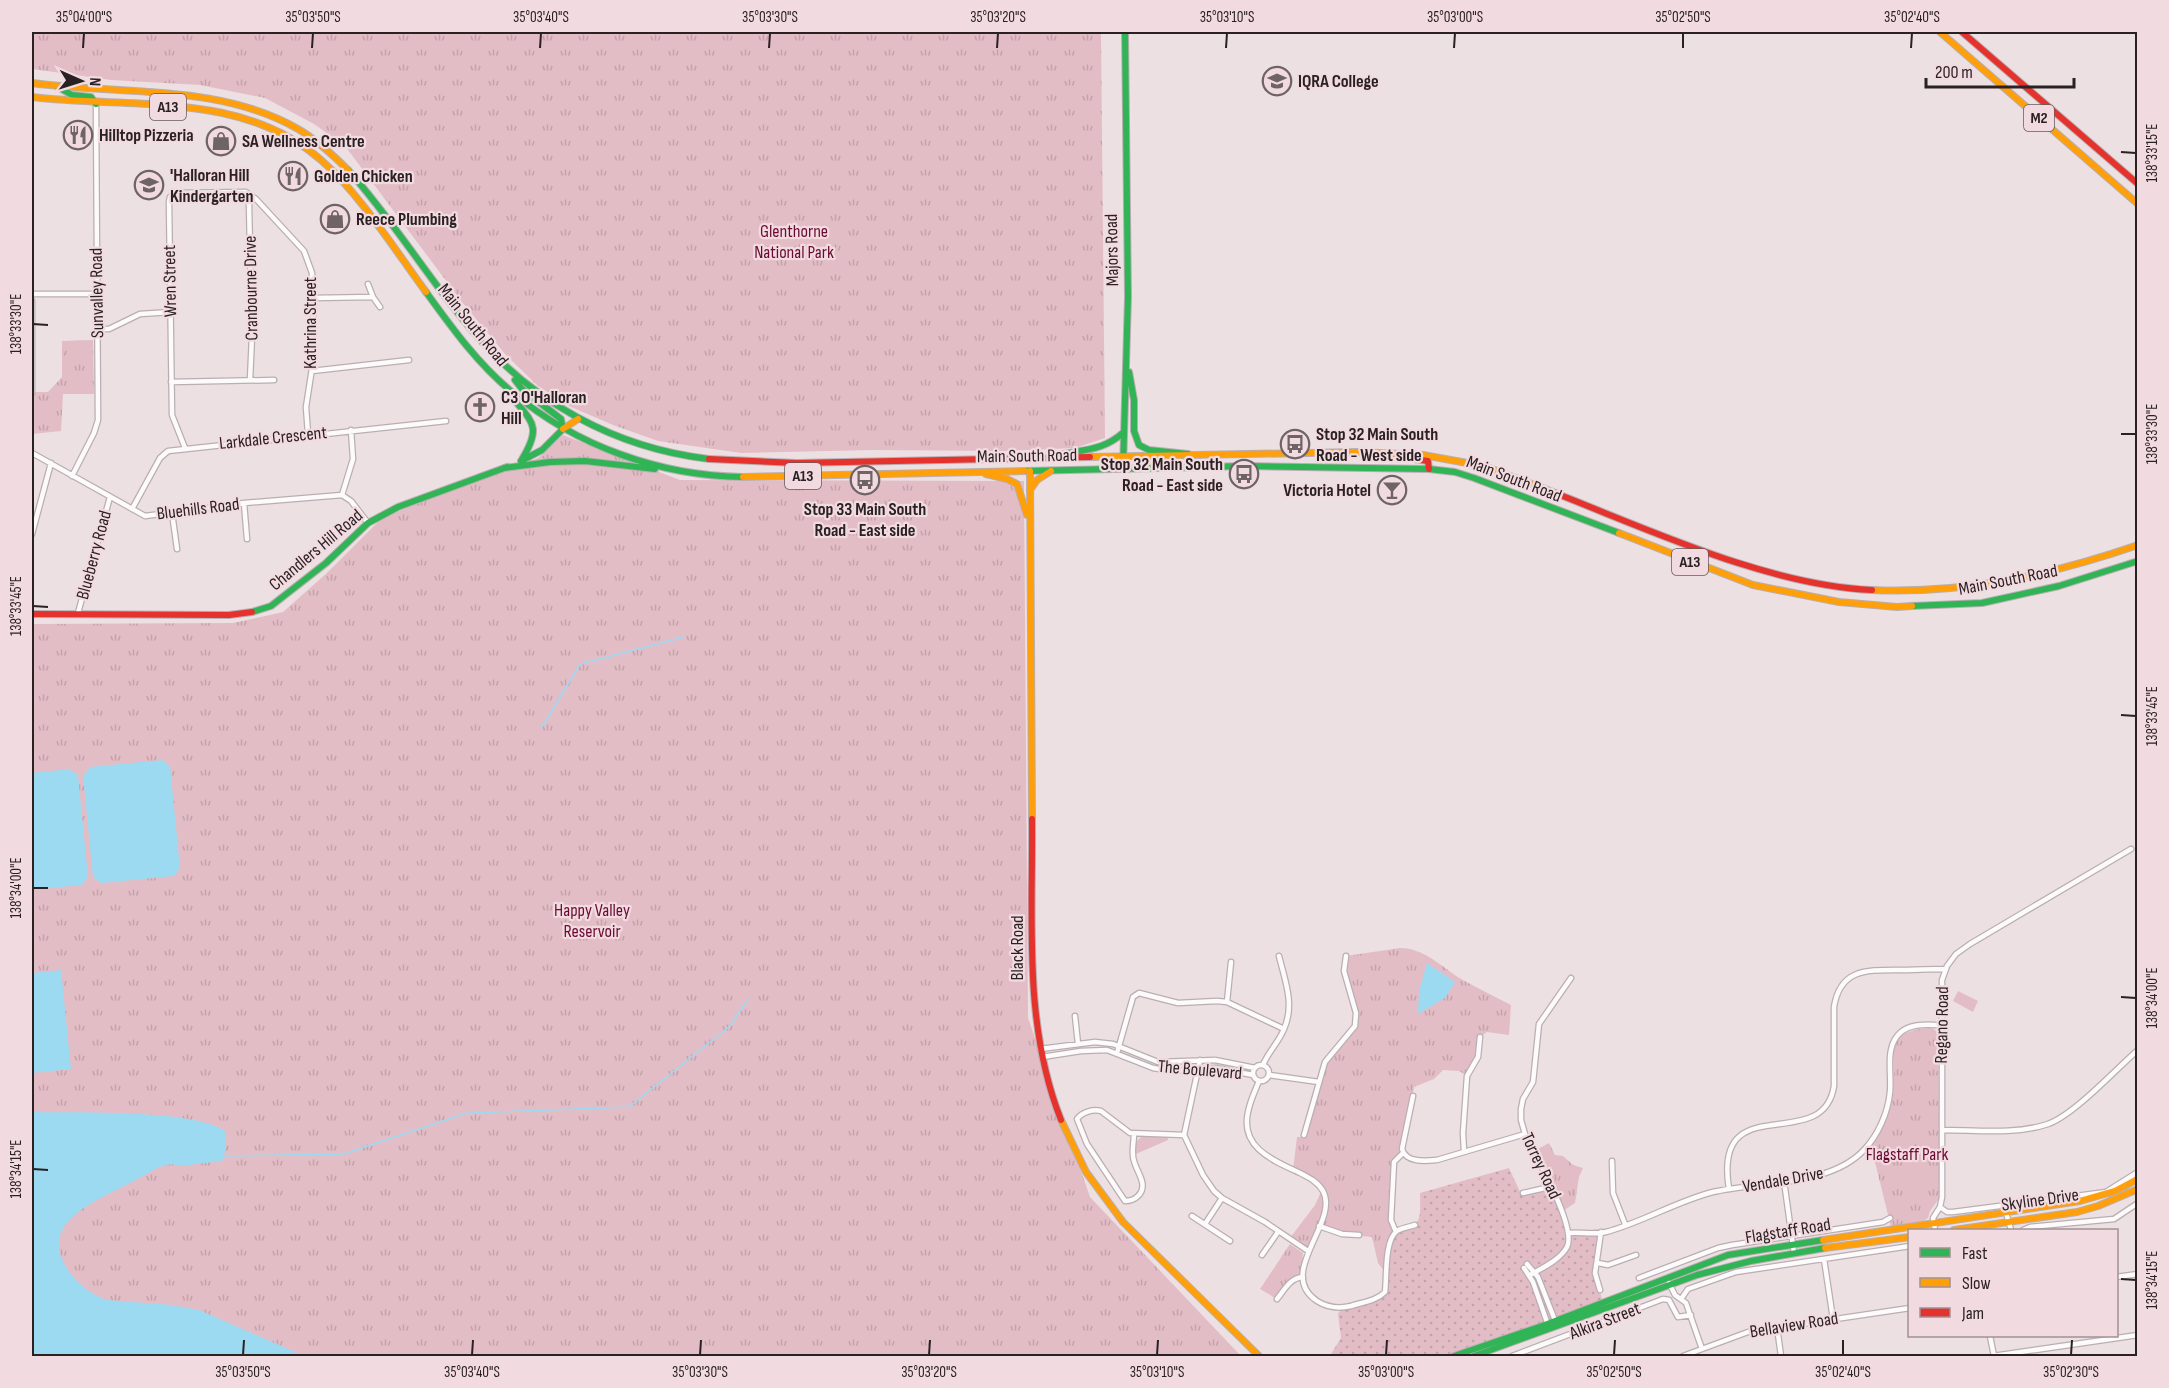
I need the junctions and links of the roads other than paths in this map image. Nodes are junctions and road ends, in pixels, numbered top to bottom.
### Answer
1 (1125, 32) edge
2 (1940, 32) edge
3 (1962, 32) edge
4 (32, 83) edge
5 (56, 87) junction
6 (140, 92) junction
7 (32, 97) edge
8 (96, 104) junction
9 (2138, 184) edge
10 (252, 196) junction
11 (2138, 204) edge
12 (368, 284) dead end
13 (32, 294) edge
14 (98, 294) junction
15 (373, 297) junction
16 (313, 298) junction
17 (32, 301) edge
18 (380, 307) dead end
19 (171, 312) junction
20 (98, 329) junction
21 (1126, 357) junction
22 (409, 360) dead end
23 (500, 361) junction
24 (312, 371) junction
25 (250, 380) junction
26 (274, 380) dead end
27 (171, 382) junction
28 (504, 385) junction
29 (32, 393) edge
30 (578, 419) junction
31 (446, 421) dead end
32 (563, 429) junction
33 (351, 430) junction
34 (1124, 432) junction
35 (308, 434) junction
36 (185, 448) junction
37 (32, 453) edge
38 (1368, 454) junction
39 (1198, 456) junction
40 (1123, 457) junction
41 (1029, 458) junction
42 (1048, 458) junction
43 (521, 461) junction
44 (51, 463) junction
45 (504, 468) junction
46 (1123, 469) junction
47 (1429, 469) junction
48 (675, 470) junction
49 (1052, 470) junction
50 (1030, 471) junction
51 (978, 472) junction
52 (72, 476) junction
53 (1030, 490) junction
54 (342, 495) junction
55 (110, 497) junction
56 (244, 503) junction
57 (132, 509) junction
58 (172, 513) junction
59 (368, 523) junction
60 (1030, 525) junction
61 (32, 534) edge
62 (247, 539) dead end
63 (2138, 545) edge
64 (177, 549) dead end
65 (2138, 561) edge
66 (1758, 569) junction
67 (1753, 585) junction
68 (78, 613) junction
69 (32, 614) edge
70 (2132, 849) dead end
71 (1279, 956) dead end
72 (1346, 956) dead end
73 (1231, 962) dead end
74 (1945, 969) junction
75 (1571, 978) dead end
76 (1227, 1002) junction
77 (1075, 1016) dead end
78 (1940, 1025) junction
79 (1284, 1029) junction
80 (1480, 1037) dead end
81 (1078, 1044) junction
82 (1120, 1046) junction
83 (1040, 1049) junction
84 (2138, 1050) edge
85 (1117, 1053) junction
86 (1042, 1057) junction
87 (1200, 1060) junction
88 (1263, 1065) junction
89 (1200, 1068) junction
90 (1254, 1068) junction
91 (1253, 1075) junction
92 (1269, 1075) junction
93 (1258, 1081) junction
94 (1319, 1082) junction
95 (1413, 1096) dead end
96 (1942, 1130) junction
97 (1134, 1133) junction
98 (1525, 1134) junction
99 (1185, 1135) junction
100 (1304, 1135) dead end
101 (1464, 1152) junction
102 (1403, 1153) junction
103 (1611, 1161) dead end
104 (2138, 1172) edge
105 (2138, 1179) edge
106 (1784, 1181) junction
107 (1550, 1186) junction
108 (1729, 1189) junction
109 (2138, 1189) edge
110 (1523, 1193) dead end
111 (1222, 1198) junction
112 (2138, 1203) edge
113 (1940, 1207) junction
114 (2006, 1213) junction
115 (1192, 1216) dead end
116 (1890, 1218) dead end
117 (2007, 1222) junction
118 (1205, 1224) junction
119 (1625, 1224) junction
120 (1415, 1225) dead end
121 (1319, 1226) junction
122 (1935, 1228) edge
123 (1961, 1229) edge
124 (2010, 1229) edge
125 (2025, 1229) edge
126 (1908, 1230) edge
127 (1278, 1232) junction
128 (1396, 1232) junction
129 (1601, 1232) junction
130 (1569, 1233) junction
131 (1359, 1235) dead end
132 (1908, 1237) edge
133 (1230, 1241) dead end
134 (1792, 1241) junction
135 (1908, 1246) edge
136 (1308, 1251) junction
137 (1794, 1253) junction
138 (1262, 1255) dead end
139 (1824, 1259) junction
140 (1598, 1263) junction
141 (1634, 1263) dead end
142 (1640, 1270) dead end
143 (1535, 1272) junction
144 (2138, 1274) edge
145 (1530, 1275) junction
146 (1303, 1277) junction
147 (2118, 1277) edge
148 (1668, 1282) junction
149 (1600, 1290) dead end
150 (1277, 1299) dead end
151 (1682, 1299) junction
152 (1908, 1308) edge
153 (1691, 1315) junction
154 (1833, 1319) junction
155 (1556, 1324) junction
156 (1549, 1327) junction
157 (1777, 1327) junction
158 (2138, 1335) edge
159 (1990, 1337) edge
160 (1702, 1349) junction
161 (1257, 1356) edge
162 (1454, 1356) edge
163 (1474, 1356) edge
164 (1512, 1356) edge
165 (1683, 1356) edge
166 (1781, 1356) edge
167 (1993, 1356) edge

1 - 21 main road, Majors Road
2 - 11 main road, M2
3 - 9 main road, M2
4 - 5 main road, Main South Road / A13
5 - 6 main road, Main South Road / A13
5 - 8 main road
6 - 8 main road
6 - 23 main road, Main South Road / A13
7 - 8 main road, Main South Road / A13
8 - 14 street, Sunvalley Road
8 - 28 main road, Main South Road / A13
10 - 16 street, Kathrina Street
10 - 19 street, Wren Street
10 - 25 street, Cranbourne Drive
12 - 15 street
13 - 14 street
14 - 20 street, Sunvalley Road
15 - 16 street
15 - 18 street
16 - 24 street, Kathrina Street
17 - 29 street
19 - 20 street
19 - 27 street, Wren Street
20 - 52 street, Sunvalley Road
21 - 34 main road, Majors Road
21 - 39 main road, A13
22 - 24 street
23 - 30 main road, Main South Road / A13
23 - 32 main road
24 - 35 street, Kathrina Street
25 - 26 street
25 - 27 street
27 - 36 street, Wren Street
28 - 32 main road, Main South Road / A13
28 - 43 main road
30 - 32 main road, Chandlers Hill Road
30 - 41 main road, Main South Road / A13
31 - 33 street, Larkdale Crescent
32 - 43 main road, Chandlers Hill Road
32 - 48 main road, Main South Road / A13
33 - 35 street, Larkdale Crescent
33 - 54 street
34 - 40 main road, Majors Road
34 - 42 main road, A13
35 - 36 street, Larkdale Crescent
36 - 57 street, Larkdale Crescent
37 - 44 street, Bluehills Road
38 - 39 main road, Main South Road / A13
38 - 47 main road
38 - 66 main road, Main South Road / A13
39 - 40 main road, Main South Road / A13
40 - 42 main road, Main South Road / A13
40 - 46 main road, Majors Road
41 - 42 main road, Main South Road / A13
41 - 50 main road, Black Road
43 - 45 main road, Chandlers Hill Road
44 - 52 street, Bluehills Road
44 - 61 street
45 - 48 main road
45 - 59 main road, Chandlers Hill Road
46 - 47 main road, Main South Road / A13
46 - 49 main road, Main South Road / A13
47 - 67 main road, Main South Road / A13
48 - 51 main road, Main South Road / A13
49 - 50 main road, Main South Road / A13
49 - 53 main road
50 - 51 main road, Main South Road / A13
50 - 53 main road, Black Road
51 - 60 main road, A13
52 - 55 street, Bluehills Road
53 - 60 main road, Black Road
54 - 56 street, Bluehills Road
54 - 59 street
55 - 57 street, Bluehills Road
55 - 68 street, Blueberry Road
56 - 58 street, Bluehills Road
56 - 62 street
57 - 58 street, Bluehills Road
58 - 64 street
59 - 68 main road, Chandlers Hill Road
60 - 83 main road, Black Road
63 - 66 main road, Main South Road / A13
65 - 67 main road, Main South Road / A13
66 - 67 main road
68 - 69 main road, Chandlers Hill Road
70 - 74 street, Regano Road
71 - 79 street
72 - 94 street
73 - 76 street
74 - 78 street, Regano Road
74 - 108 street
75 - 98 street, Torrey Road
76 - 79 street
76 - 82 street
77 - 81 street
78 - 96 street, Regano Road
78 - 106 street, Vendale Drive
79 - 88 street
80 - 101 street
81 - 82 street, The Boulevard
81 - 83 street, The Boulevard
82 - 85 street
82 - 87 street, The Boulevard
83 - 86 main road, Black Road
84 - 96 street
85 - 86 street, The Boulevard
85 - 89 street, The Boulevard
86 - 161 main road, Black Road
87 - 89 street
87 - 90 street, The Boulevard
88 - 90 street
88 - 92 street
89 - 91 street, The Boulevard
89 - 99 street
90 - 91 street
91 - 93 street
92 - 93 street
92 - 94 street, The Boulevard
93 - 121 street
94 - 100 street
95 - 102 street
96 - 113 street, Regano Road
97 - 97 street
97 - 99 street
98 - 101 street
98 - 107 street, Torrey Road
99 - 111 street
101 - 102 street
102 - 128 street
103 - 119 street
104 - 113 street, Skyline Drive
105 - 114 main road, Flagstaff Road
106 - 108 street, Vendale Drive
106 - 134 street
107 - 110 street
107 - 130 street, Torrey Road
108 - 119 street, Vendale Drive
109 - 117 main road
111 - 118 street
111 - 127 street
112 - 125 street
113 - 122 street, Regano Road
114 - 117 street
114 - 122 main road, Flagstaff Road
115 - 118 street
116 - 134 street
117 - 123 main road
117 - 124 street
118 - 133 street
119 - 129 street, Vendale Drive
120 - 128 street
121 - 131 street
121 - 136 street
126 - 134 main road, Flagstaff Road
127 - 136 street
127 - 138 street
128 - 146 street
129 - 130 street, Vendale Drive
129 - 140 street
130 - 143 street
132 - 137 main road, Flagstaff Road
134 - 137 street
134 - 142 street
134 - 148 main road, Flagstaff Road
135 - 139 street, Flagstaff Road
136 - 146 street
137 - 148 main road, Flagstaff Road
139 - 151 street, Flagstaff Road
139 - 154 street
140 - 141 street
140 - 149 street
143 - 145 street
143 - 145 street
143 - 155 street
144 - 147 street
145 - 156 street
146 - 150 street
148 - 151 street
148 - 155 main road, Flagstaff Road
151 - 153 street
152 - 154 street, Bellaview Road
153 - 160 street
153 - 164 street, Alkira Street
154 - 157 street, Bellaview Road
155 - 156 main road, Flagstaff Road
156 - 162 main road, Flagstaff Road
156 - 163 main road, Flagstaff Road
157 - 160 street, Bellaview Road
157 - 166 street
158 - 167 street
159 - 167 street
160 - 165 street, Bellaview Road

